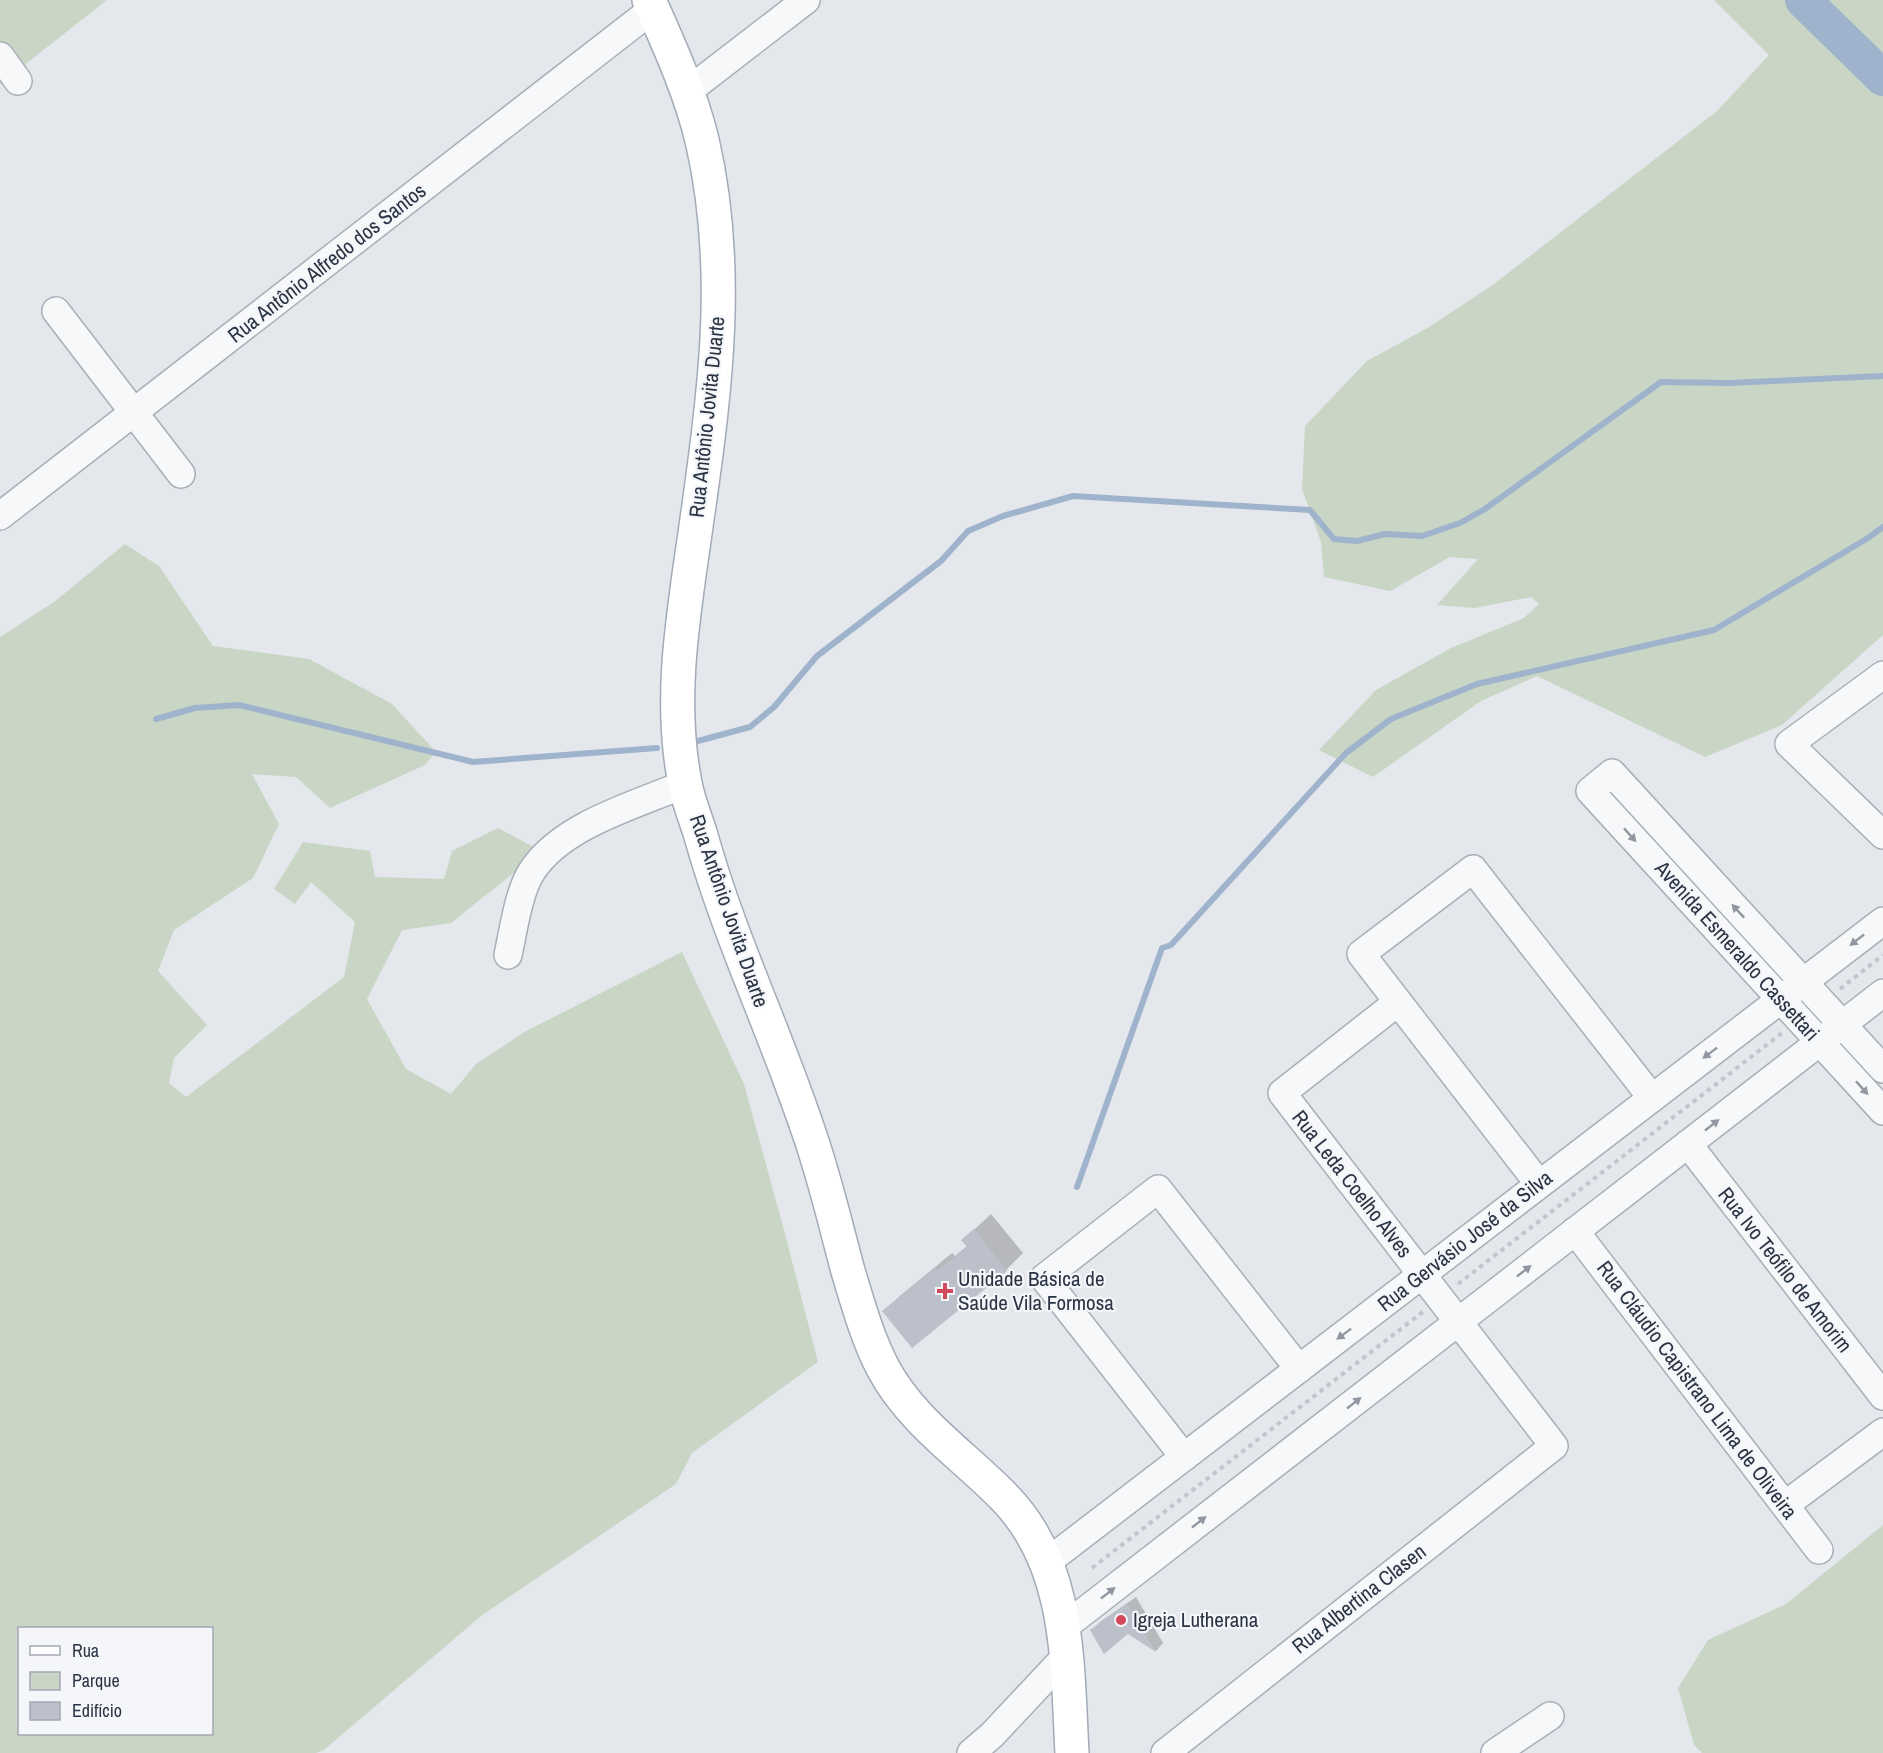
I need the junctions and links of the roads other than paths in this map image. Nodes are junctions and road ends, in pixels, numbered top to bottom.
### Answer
1 (806, 0) edge
2 (651, 5) edge
3 (0, 57) edge
4 (18, 81) dead end
5 (688, 91) junction
6 (56, 311) dead end
7 (134, 413) junction
8 (181, 474) dead end
9 (0, 516) edge
10 (1883, 675) edge
11 (685, 784) junction
12 (1883, 835) edge
13 (1883, 921) edge
14 (508, 955) dead end
15 (1804, 982) junction
16 (1883, 993) edge
17 (1781, 999) junction
18 (1398, 1002) junction
19 (1842, 1024) junction
20 (1820, 1042) junction
21 (1883, 1069) edge
22 (1652, 1098) junction
23 (1883, 1111) edge
24 (1688, 1144) junction
25 (1539, 1184) junction
26 (1575, 1231) junction
27 (1422, 1275) junction
28 (1458, 1322) junction
29 (1299, 1369) junction
30 (1883, 1396) edge
31 (1883, 1432) edge
32 (1554, 1446) joint
33 (1184, 1457) junction
34 (1785, 1504) junction
35 (1819, 1550) dead end
36 (1047, 1562) junction
37 (1065, 1641) junction
38 (1550, 1716) dead end
39 (971, 1753) edge
40 (1072, 1753) edge
41 (1165, 1753) edge
42 (1495, 1753) edge

1 - 5 street
2 - 5 main road, Rua Antônio Jovita Duarte
2 - 7 street, Rua Antônio Alfredo dos Santos
3 - 4 street
5 - 11 main road, Rua Antônio Jovita Duarte
6 - 7 street
7 - 8 street
7 - 9 street, Rua Antônio Alfredo dos Santos
10 - 12 street
11 - 14 street
11 - 36 main road, Rua Antônio Jovita Duarte
13 -> 15 street, Rua Gervásio José da Silva
15 - 17 street, Rua Gervásio José da Silva
15 -> 17 street, Avenida Esmeraldo Cassettari
15 - 19 street, Avenida Esmeraldo Cassettari
16 - 19 street
17 - 20 street, Avenida Esmeraldo Cassettari
17 -> 22 street, Rua Gervásio José da Silva
18 - 22 street
18 - 25 street
18 - 27 street, Rua Leda Coelho Alves
19 - 20 street
19 - 21 street, Avenida Esmeraldo Cassettari
20 -> 23 street, Avenida Esmeraldo Cassettari
24 -> 20 street
22 - 25 street, Rua Gervásio José da Silva
24 - 26 street
24 - 30 street, Rua Ivo Teófilo de Amorim
25 - 27 street, Rua Gervásio José da Silva
28 -> 26 street
26 - 34 street, Rua Cláudio Capistrano Lima de Oliveira
27 - 28 street, Rua Leda Coelho Alves
27 -> 29 street, Rua Gervásio José da Silva
28 - 32 street, Rua Leda Coelho Alves
37 -> 28 street
29 - 33 street, Rua Gervásio José da Silva
29 - 33 street
31 - 34 street
32 - 41 street, Rua Albertina Clasen
33 - 36 street, Rua Gervásio José da Silva
34 - 35 street, Rua Cláudio Capistrano Lima de Oliveira
36 - 37 main road, Rua Antônio Jovita Duarte
37 - 39 street
37 - 40 main road, Rua Antônio Jovita Duarte
38 - 42 street

